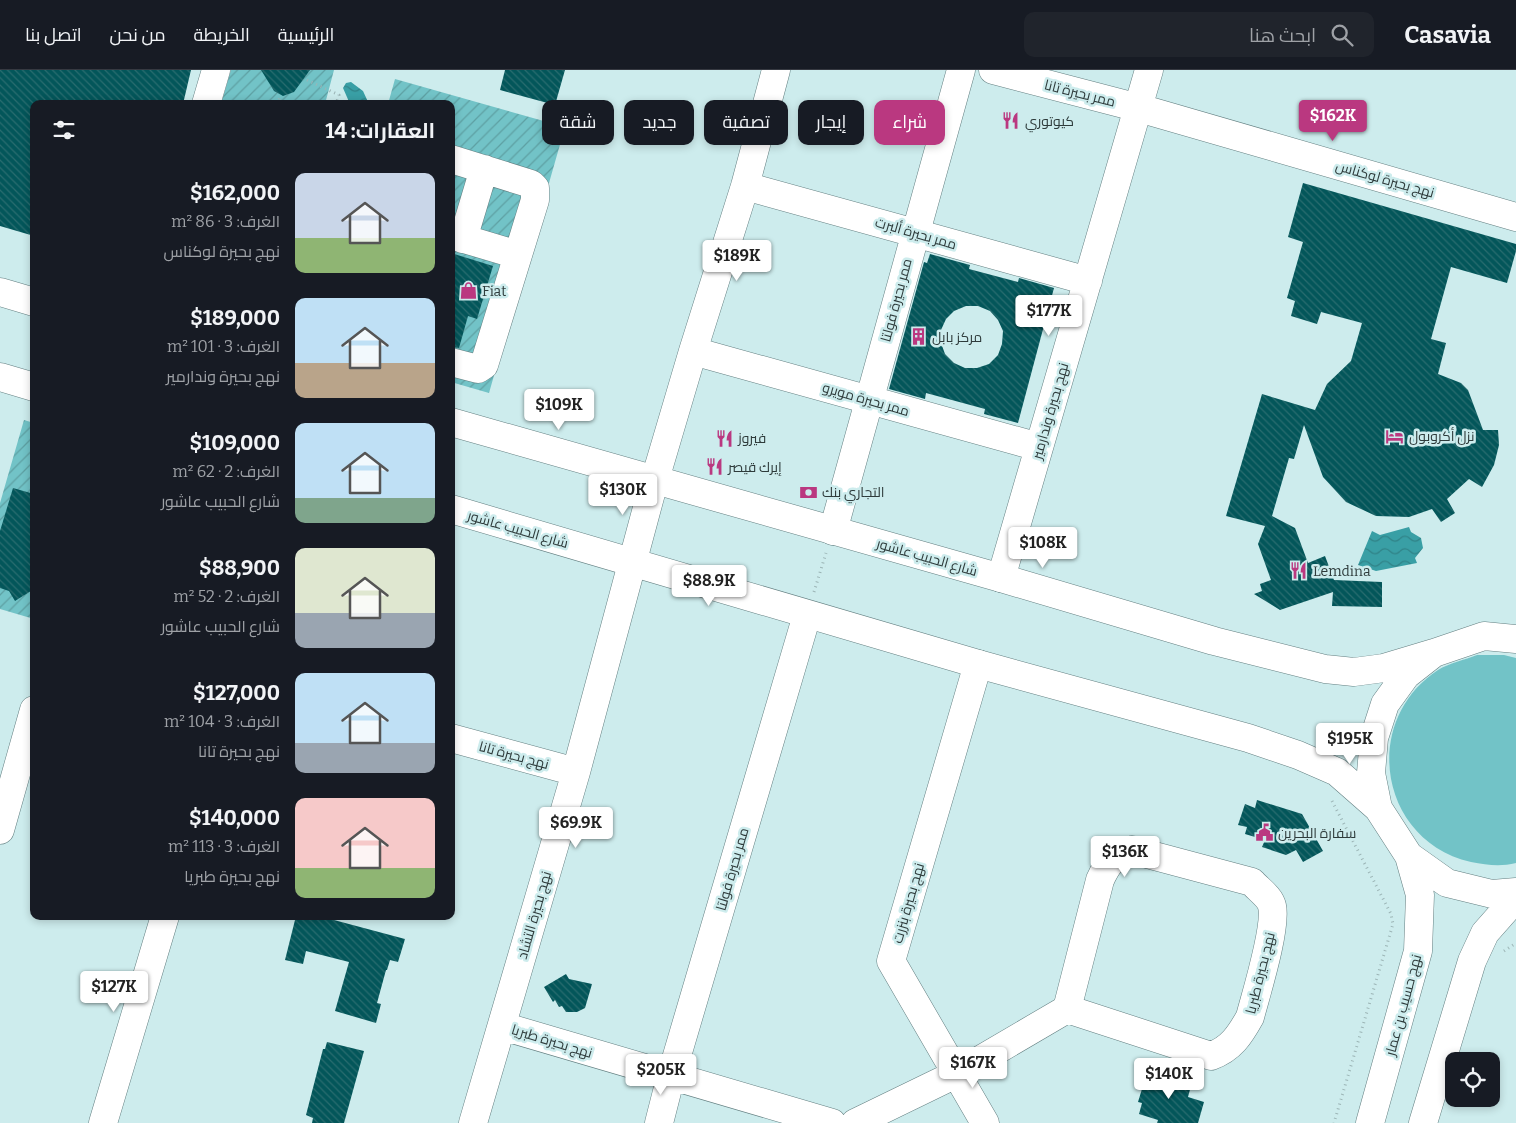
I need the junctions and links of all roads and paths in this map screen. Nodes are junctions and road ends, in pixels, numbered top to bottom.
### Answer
1 (216, 70) edge
2 (776, 70) edge
3 (961, 70) edge
4 (993, 70) edge
5 (1149, 70) edge
6 (307, 80) dead end
7 (281, 95) dead end
8 (207, 100) edge
9 (279, 100) edge
10 (337, 100) edge
11 (1139, 108) junction
12 (455, 160) edge
13 (484, 169) junction
14 (746, 186) junction
15 (1516, 216) edge
16 (915, 233) junction
17 (457, 237) edge
18 (518, 255) junction
19 (1088, 281) junction
20 (0, 292) edge
21 (30, 301) edge
22 (693, 351) junction
23 (455, 363) edge
24 (0, 377) edge
25 (30, 386) edge
26 (869, 400) junction
27 (455, 423) edge
28 (1039, 447) junction
29 (655, 481) junction
30 (455, 510) edge
31 (833, 531) junction
32 (632, 562) junction
33 (1000, 578) junction
34 (807, 615) junction
35 (1516, 639) edge
36 (1434, 654) junction
37 (978, 664) junction
38 (30, 724) edge
39 (455, 739) edge
40 (576, 772) junction
41 (1328, 794) dead end
42 (1378, 808) junction
43 (0, 830) edge
44 (1409, 856) junction
45 (1516, 892) edge
46 (1516, 898) edge
47 (164, 920) edge
48 (1516, 943) edge
49 (1498, 955) dead end
50 (1067, 1009) junction
51 (502, 1026) junction
52 (956, 1074) junction
53 (671, 1076) junction
54 (103, 1123) edge
55 (473, 1123) edge
56 (659, 1123) edge
57 (832, 1123) edge
58 (855, 1123) edge
59 (985, 1123) edge
60 (1334, 1123) edge
61 (1370, 1123) edge
62 (1422, 1123) edge

1 - 8 street
2 - 14 street
3 - 16 street, ممر بحيرة فولتا
4 - 11 street, ممر بحيرة تانا
5 - 11 street, نهج بحيرة وندارمير
6 - 10 path
7 - 9 path
11 - 15 street, نهج بحيرة لوكناس
11 - 19 street, نهج بحيرة وندارمير
12 - 13 street
13 - 17 street
13 - 18 street
14 - 16 street, ممر بحيرة ألبرت
14 - 22 street
16 - 19 street, ممر بحيرة ألبرت
16 - 26 street, ممر بحيرة فولتا
17 - 18 street
18 - 23 street
19 - 28 street, نهج بحيرة وندارمير
20 - 21 street
22 - 26 street, ممر بحيرة مويرو
22 - 29 street
24 - 25 street
26 - 28 street, ممر بحيرة مويرو
26 - 31 street, ممر بحيرة فولتا
27 - 29 street, شارع الحبيب عاشور
28 - 33 street, نهج بحيرة وندارمير
29 - 31 street, شارع الحبيب عاشور
29 - 32 street, نهج بحيرة التشاد
30 - 32 street, شارع الحبيب عاشور
31 - 33 street, شارع الحبيب عاشور
31 - 34 path
32 - 34 street, شارع الحبيب عاشور
32 - 40 street, نهج بحيرة التشاد
33 - 36 street, شارع الحبيب عاشور
34 - 37 street, شارع الحبيب عاشور
34 - 53 street, ممر بحيرة فولتا
35 - 36 street
36 - 42 street
37 - 42 street, شارع الحبيب عاشور
37 - 52 street, نهج بحيرة بنزرت
38 - 43 street
39 - 40 street, نهج بحيرة تانا
40 - 51 street, نهج بحيرة التشاد
41 - 60 path
42 - 44 street
44 - 45 street
44 - 61 street, نهج حسيب بن عمار
46 - 62 street
47 - 54 street
48 - 49 path
50 - 50 street, نهج بحيرة طبريا
50 - 52 street
51 - 53 street, نهج بحيرة طبريا
51 - 55 street, نهج بحيرة التشاد
52 - 58 street
52 - 59 street, نهج بحيرة بنزرت
53 - 56 street, ممر بحيرة فولتا
53 - 57 street, نهج بحيرة طبريا

